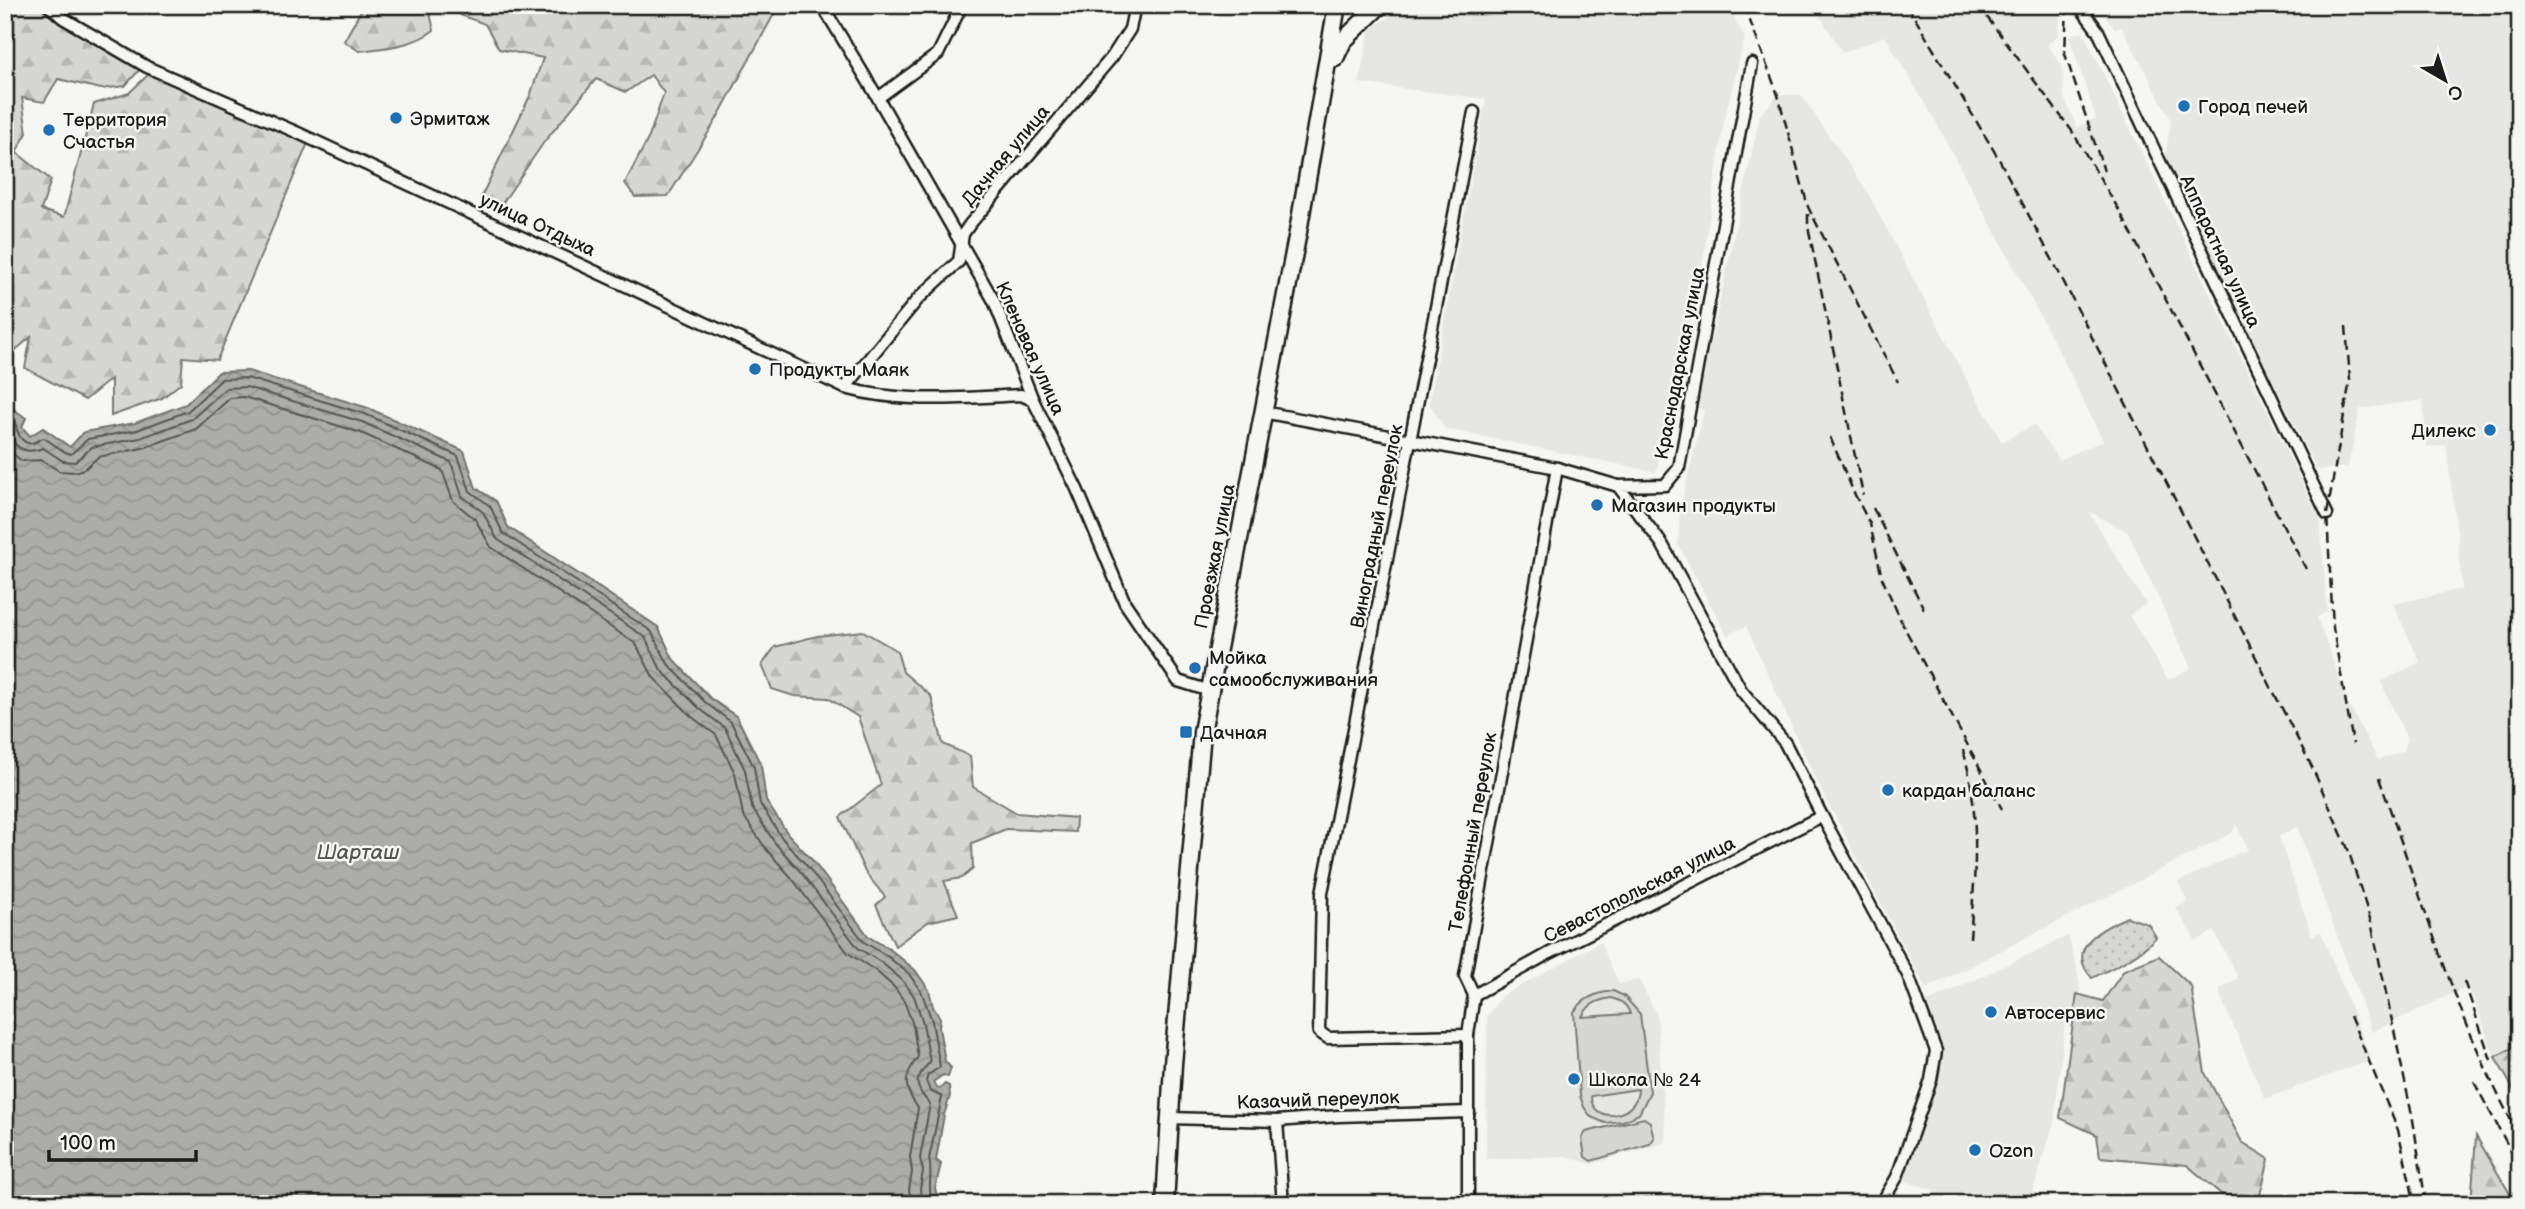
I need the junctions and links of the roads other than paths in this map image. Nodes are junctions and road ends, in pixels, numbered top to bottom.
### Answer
1 (48, 5) edge
2 (822, 5) edge
3 (961, 5) edge
4 (1136, 5) edge
5 (1337, 5) edge
6 (1360, 5) edge
7 (1367, 5) edge
8 (1380, 5) edge
9 (2079, 5) edge
10 (1752, 64) dead end
11 (1324, 86) junction
12 (878, 98) junction
13 (1474, 112) dead end
14 (961, 247) junction
15 (845, 388) junction
16 (1033, 400) junction
17 (1263, 412) junction
18 (1411, 442) junction
19 (1557, 468) junction
20 (1618, 486) junction
21 (2327, 514) dead end
22 (1210, 691) junction
23 (1822, 816) junction
24 (1474, 995) junction
25 (1468, 1035) junction
26 (1469, 1112) junction
27 (1169, 1118) junction
28 (1278, 1121) junction
29 (1165, 1204) edge
30 (1283, 1204) edge
31 (1468, 1204) edge
32 (1881, 1204) edge

1 - 15 street, улица Отдыха
2 - 12 street, Кленовая улица
3 - 12 street
4 - 14 street, Дачная улица
5 - 11 main road, Проезжая улица
6 - 7 main road
8 - 11 main road
9 - 21 street, Аппаратная улица
10 - 20 street, Краснодарская улица
11 - 17 main road, Проезжая улица
12 - 14 street, Кленовая улица
13 - 18 street, Виноградный переулок
14 - 15 street, Дачная улица
14 - 16 street, Кленовая улица
15 - 16 street, улица Отдыха
16 - 22 street, Кленовая улица
17 - 18 street, Краснодарская улица
17 - 22 main road, Проезжая улица
18 - 19 street, Краснодарская улица
18 - 25 street, Виноградный переулок
19 - 20 street, Краснодарская улица
19 - 24 street, Телефонный переулок
20 - 23 street
22 - 27 main road, Проезжая улица
23 - 24 street, Севастопольская улица
23 - 32 street
24 - 25 street, Телефонный переулок
25 - 26 street, Телефонный переулок
26 - 28 street, Казачий переулок
26 - 31 street, Телефонный переулок
27 - 28 street, Казачий переулок
27 - 29 main road, Проезжая улица
28 - 30 street

